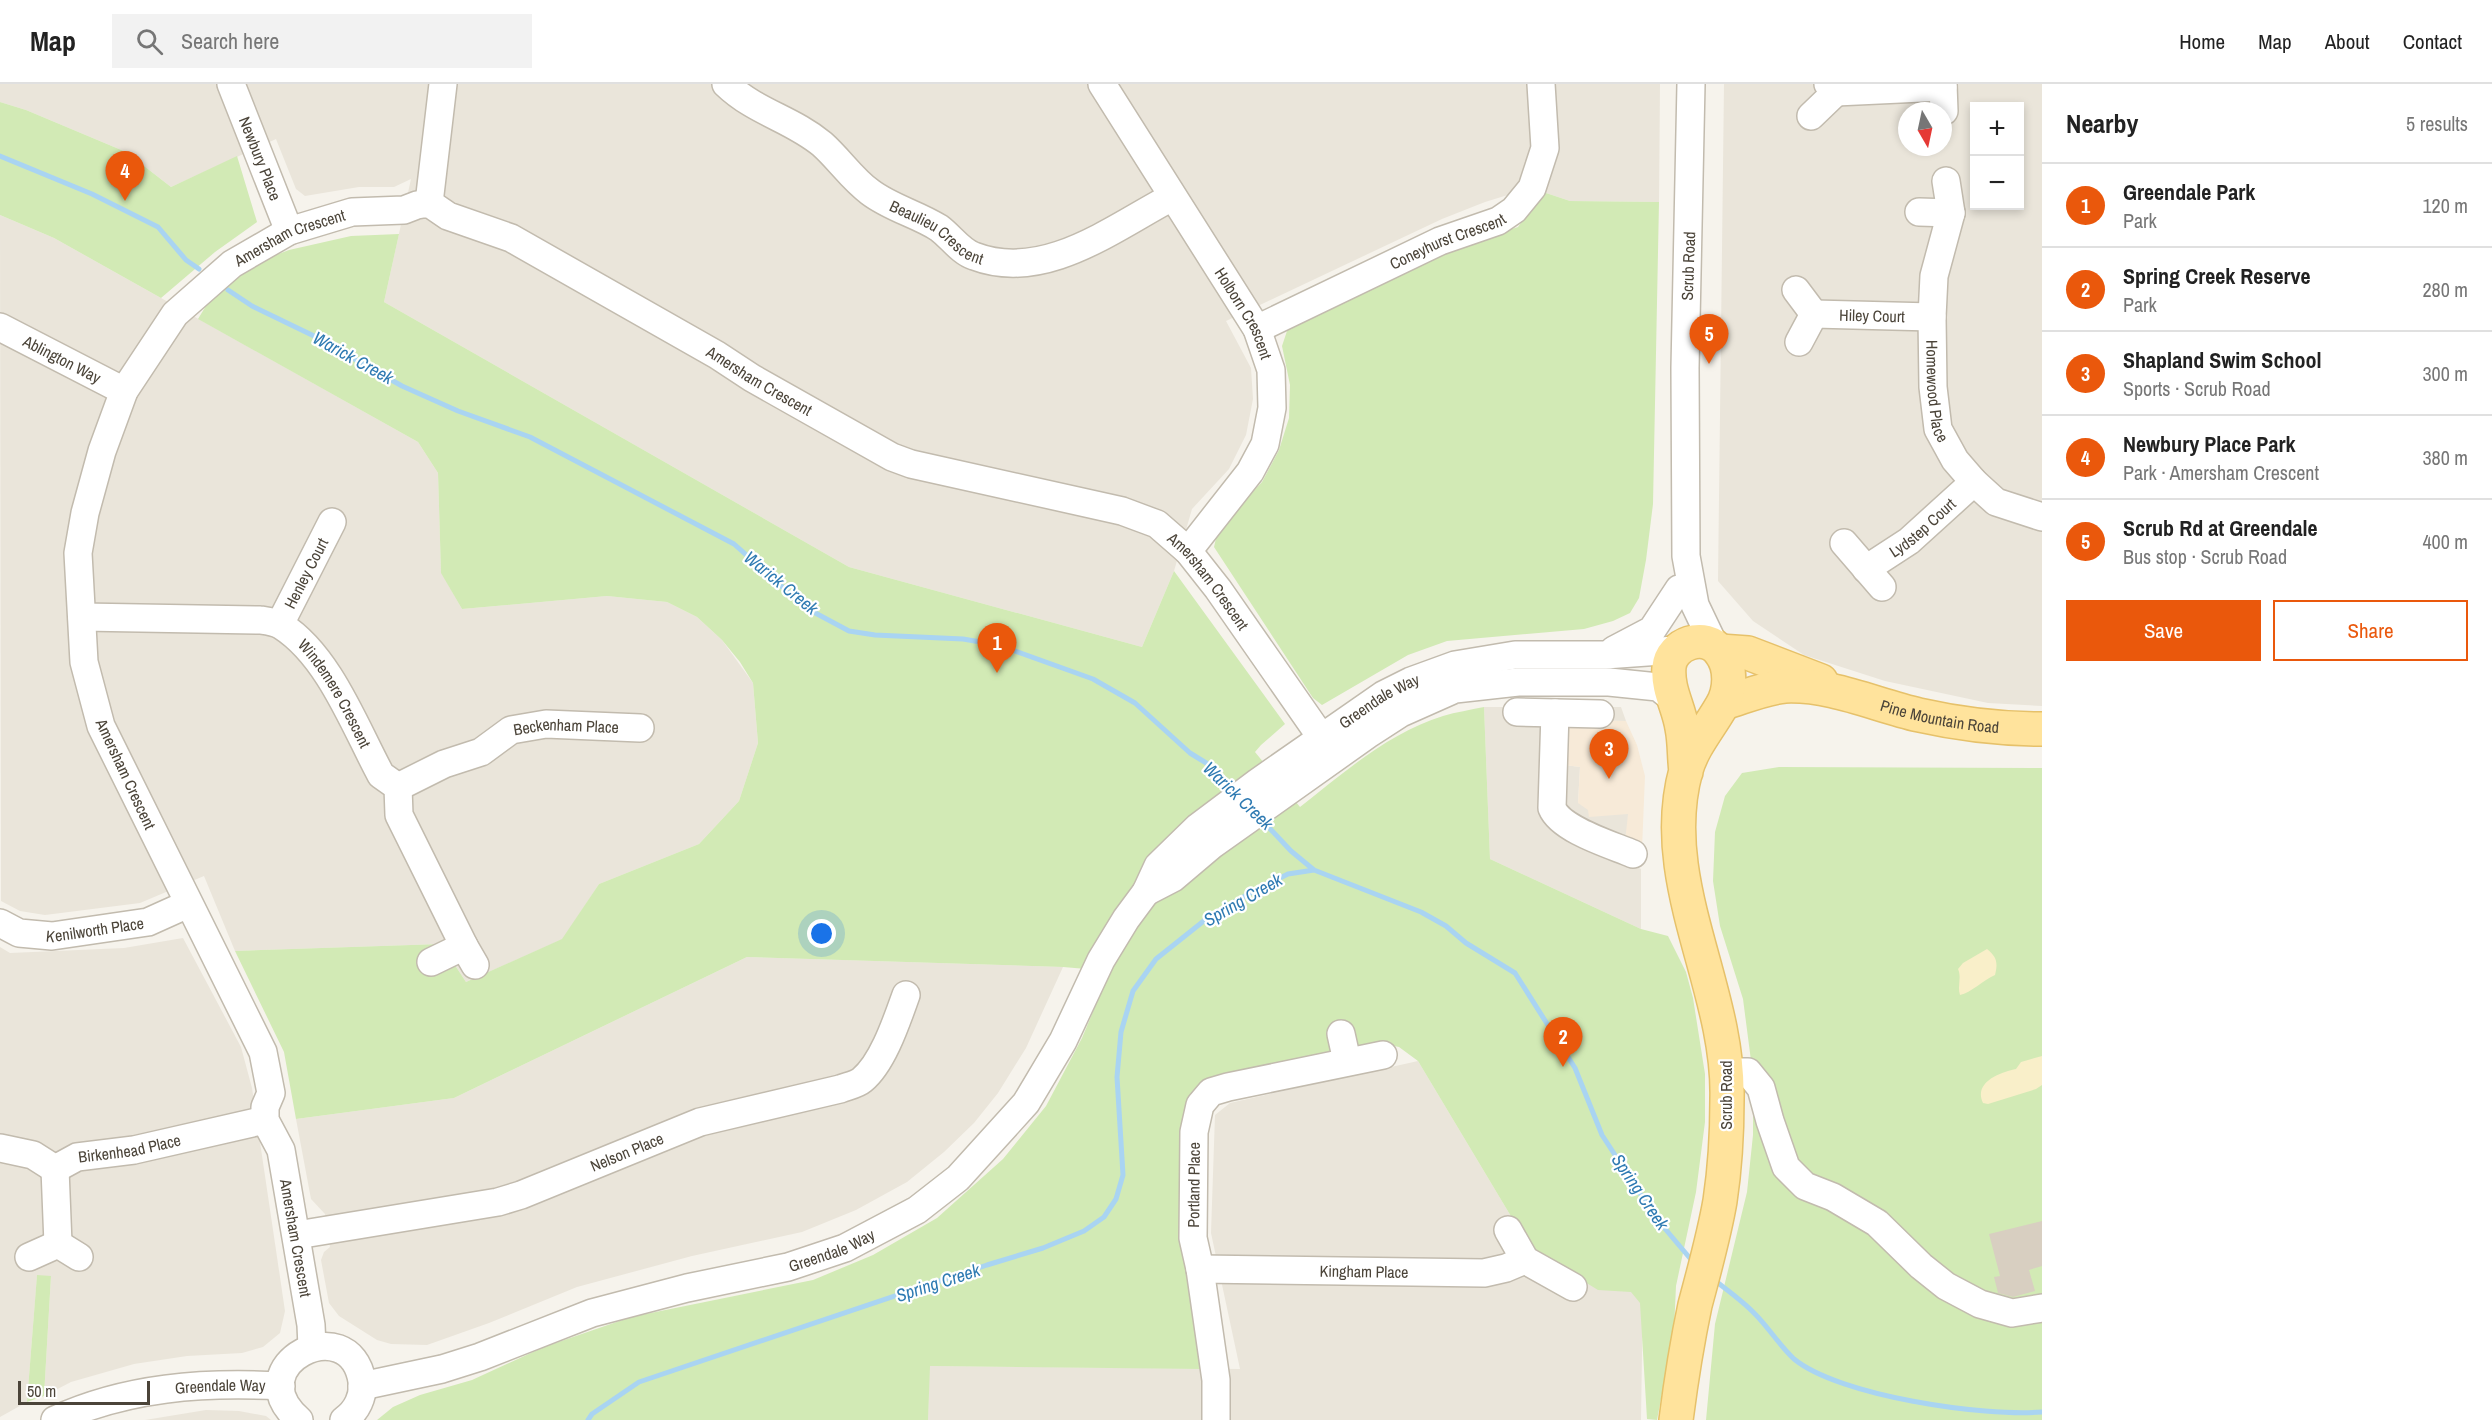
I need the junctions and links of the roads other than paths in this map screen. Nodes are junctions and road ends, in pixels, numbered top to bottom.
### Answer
1 (231, 84) edge
2 (443, 84) edge
3 (726, 84) edge
4 (1102, 84) edge
5 (1541, 84) edge
6 (1691, 84) edge
7 (1832, 88) edge
8 (1943, 94) edge
9 (1811, 116) dead end
10 (1946, 181) dead end
11 (1172, 196) junction
12 (429, 203) junction
13 (1919, 212) dead end
14 (1951, 213) junction
15 (289, 231) junction
16 (1796, 290) dead end
17 (1814, 314) junction
18 (1932, 317) junction
19 (0, 327) edge
20 (1257, 329) junction
21 (1799, 342) dead end
22 (124, 391) junction
23 (1974, 482) junction
24 (2042, 517) edge
25 (332, 522) dead end
26 (1844, 543) dead end
27 (1188, 550) junction
28 (1686, 556) junction
29 (1679, 589) junction
30 (82, 617) junction
31 (280, 624) junction
32 (1678, 649) junction
33 (1717, 649) junction
34 (1605, 654) junction
35 (1840, 692) junction
36 (1674, 705) junction
37 (1721, 708) junction
38 (1517, 712) dead end
39 (1555, 713) junction
40 (1600, 714) dead end
41 (640, 728) dead end
42 (2042, 729) edge
43 (1329, 746) junction
44 (1686, 772) junction
45 (398, 787) junction
46 (1633, 854) dead end
47 (188, 904) junction
48 (0, 923) edge
49 (431, 962) dead end
50 (906, 995) dead end
51 (1341, 1034) dead end
52 (1383, 1055) dead end
53 (1347, 1061) junction
54 (1726, 1072) junction
55 (265, 1120) junction
56 (0, 1148) edge
57 (56, 1169) junction
58 (1508, 1230) dead end
59 (297, 1236) junction
60 (30, 1257) dead end
61 (1525, 1260) junction
62 (1200, 1269) junction
63 (1573, 1287) dead end
64 (2042, 1308) edge
65 (312, 1347) junction
66 (281, 1386) junction
67 (362, 1386) junction
68 (55, 1420) edge
69 (299, 1420) edge
70 (344, 1420) edge
71 (1216, 1420) edge
72 (1676, 1420) edge

1 - 15 street, Newbury Place
2 - 12 street
3 - 11 street, Beaulieu Crescent
4 - 11 street, Holborn Crescent
5 - 20 street, Coneyhurst Crescent
6 - 28 street, Scrub Road
7 - 8 street
7 - 9 street
10 - 14 street, Homewood Place
11 - 20 street, Holborn Crescent
12 - 15 street, Amersham Crescent
12 - 27 street, Amersham Crescent
13 - 14 street
14 - 18 street, Homewood Place
15 - 22 street, Amersham Crescent
16 - 17 street
17 - 18 street, Hiley Court
17 - 21 street
18 - 23 street, Homewood Place
19 - 22 street, Ablington Way
20 - 27 street, Holborn Crescent
22 - 30 street, Amersham Crescent
23 - 24 street, Homewood Place
23 - 26 street, Lydstep Court
25 - 31 street, Henley Court
27 - 43 street, Amersham Crescent
28 - 29 street, Scrub Road
28 - 33 street, Scrub Road
29 - 32 street, Scrub Road
29 - 34 street
30 - 31 street
30 - 47 street, Amersham Crescent
31 - 45 street, Windemere Crescent
32 - 33 main road
32 - 34 street, Greendale Way
32 - 36 main road
33 - 35 main road, Pine Mountain Road
33 - 37 main road
34 - 43 street, Greendale Way
35 - 37 main road, Pine Mountain Road
35 - 42 main road, Pine Mountain Road
36 - 37 main road
36 - 43 street, Greendale Way
36 - 44 main road, Scrub Road
37 - 44 main road, Scrub Road
38 - 39 street
39 - 40 street
39 - 46 street
41 - 45 street, Beckenham Place
43 - 67 street, Greendale Way
44 - 54 main road, Scrub Road
45 - 49 street
47 - 48 street, Kenilworth Place
47 - 55 street, Amersham Crescent
50 - 59 street, Nelson Place
51 - 53 street
52 - 53 street, Portland Place
53 - 62 street, Portland Place
54 - 64 street
54 - 72 main road, Scrub Road
55 - 57 street, Birkenhead Place
55 - 59 street, Amersham Crescent
56 - 57 street
57 - 60 street
58 - 61 street
59 - 65 street, Amersham Crescent
61 - 62 street, Kingham Place
61 - 63 street
62 - 71 street, Portland Place
65 - 66 street
65 - 67 street
66 - 68 street, Greendale Way
66 - 69 street
67 - 70 street

